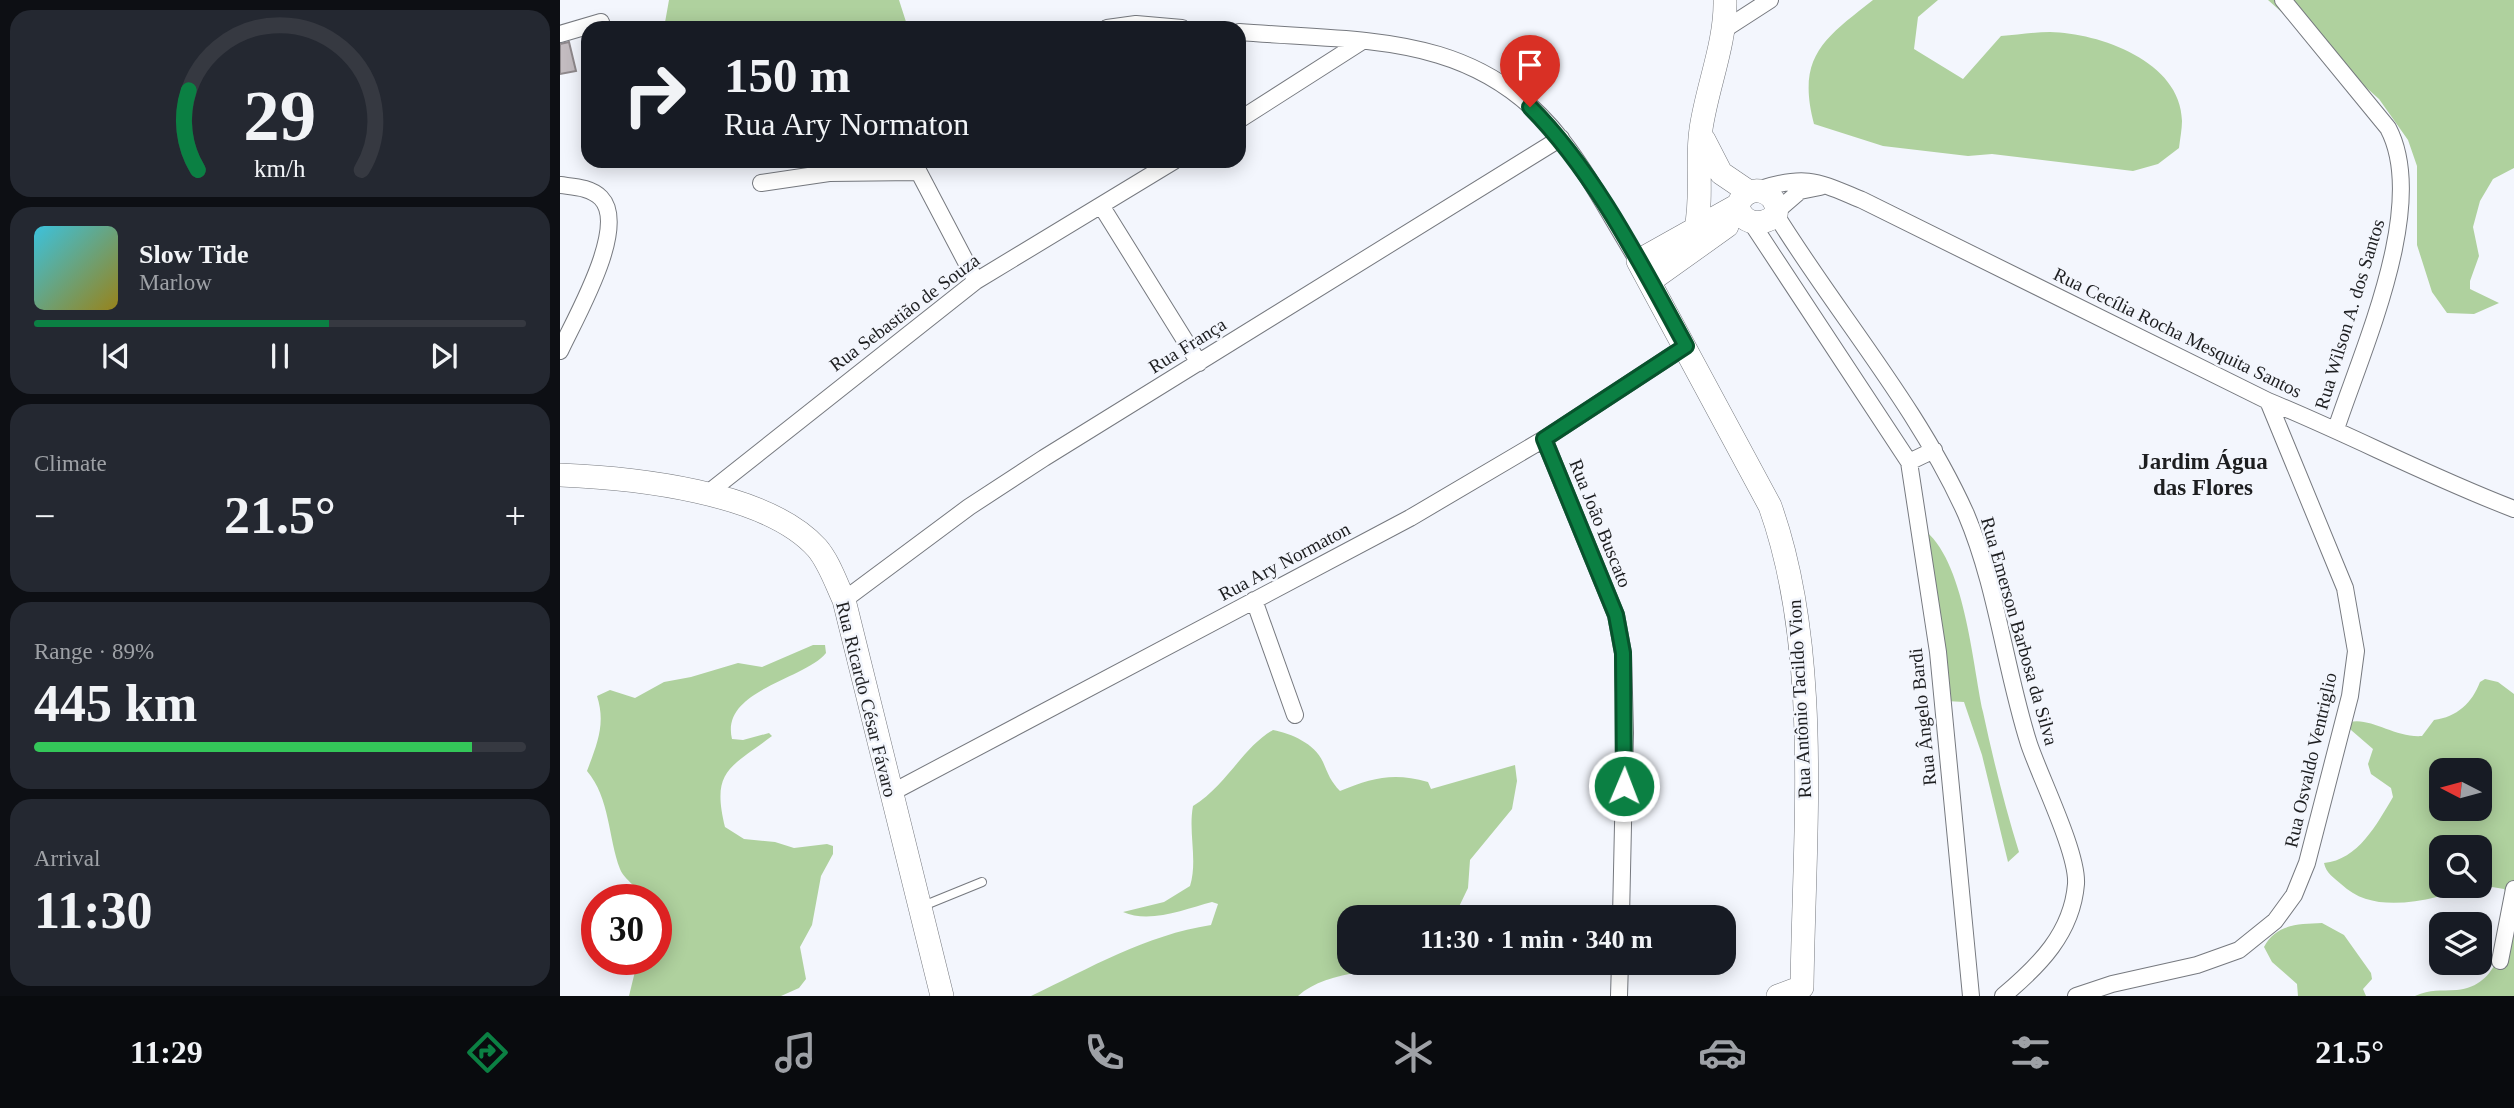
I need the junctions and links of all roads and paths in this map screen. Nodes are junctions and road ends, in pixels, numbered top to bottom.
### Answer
1 (1726, 0) edge
2 (1770, 0) edge
3 (2283, 0) edge
4 (581, 28) edge
5 (1722, 31) junction
6 (560, 34) edge
7 (1246, 34) edge
8 (1361, 42) junction
9 (1246, 116) edge
10 (1700, 131) junction
11 (1561, 138) junction
12 (1701, 161) junction
13 (891, 168) edge
14 (917, 168) edge
15 (1163, 168) edge
16 (761, 183) dead end
17 (560, 185) edge
18 (1828, 186) junction
19 (1747, 204) junction
20 (1102, 206) junction
21 (1777, 213) junction
22 (1696, 228) junction
23 (1638, 261) junction
24 (976, 281) junction
25 (1650, 281) junction
26 (1686, 346) junction
27 (560, 351) edge
28 (1199, 363) junction
29 (2268, 401) junction
30 (2336, 429) junction
31 (1544, 439) junction
32 (1934, 450) junction
33 (1909, 462) junction
34 (560, 475) edge
35 (708, 493) junction
36 (2514, 509) edge
37 (844, 600) junction
38 (1254, 600) junction
39 (1295, 715) dead end
40 (891, 793) junction
41 (982, 882) dead end
42 (2514, 889) edge
43 (1621, 905) edge
44 (920, 907) junction
45 (2500, 961) dead end
46 (1620, 975) edge
47 (1806, 991) edge
48 (942, 996) edge
49 (1619, 996) edge
50 (1778, 996) edge
51 (1970, 996) edge
52 (2003, 996) edge
53 (2076, 996) edge

1 - 5 street
2 - 5 street
3 - 30 street, Rua Wilson A. dos Santos
4 - 6 street
5 - 10 street
7 - 8 street, Rua Antônio Tacildo Vion
8 - 9 street
8 - 11 street, Rua Antônio Tacildo Vion
10 - 12 street
10 - 19 street
11 - 23 street, Rua Antônio Tacildo Vion
11 - 28 street, Rua França
12 - 19 street
12 - 22 street
13 - 16 street
14 - 24 street
15 - 20 street, Rua Sebastião de Souza
17 - 27 street
18 - 19 street, Rua Cecília Rocha Mesquita Santos
18 - 21 street
18 - 29 street, Rua Cecília Rocha Mesquita Santos
19 - 21 street
19 - 21 street
19 - 22 street
19 - 25 street
19 - 33 street
20 - 24 street, Rua Sebastião de Souza
20 - 28 street
21 - 32 street, Rua Emerson Barbosa da Silva
22 - 23 street
23 - 25 street, Rua Antônio Tacildo Vion
24 - 35 street, Rua Sebastião de Souza
25 - 26 street, Rua Antônio Tacildo Vion
26 - 31 street, Rua Ary Normaton
26 - 47 street, Rua Antônio Tacildo Vion
28 - 37 street, Rua França
29 - 30 street, Rua Cecília Rocha Mesquita Santos
29 - 53 street, Rua Osvaldo Ventriglio
30 - 36 street, Rua Cecília Rocha Mesquita Santos
31 - 38 street, Rua Ary Normaton
31 - 43 street, Rua João Buscato
32 - 33 street
32 - 52 street, Rua Emerson Barbosa da Silva
33 - 51 street, Rua Ângelo Bardi
34 - 35 street, Rua Ricardo César Fávaro
35 - 37 street, Rua Ricardo César Fávaro
37 - 40 street, Rua Ricardo César Fávaro
38 - 39 street
38 - 40 street, Rua Ary Normaton
40 - 44 street, Rua Ricardo César Fávaro
41 - 44 lane
42 - 45 street
44 - 48 street, Rua Ricardo César Fávaro
46 - 49 street
47 - 50 street

